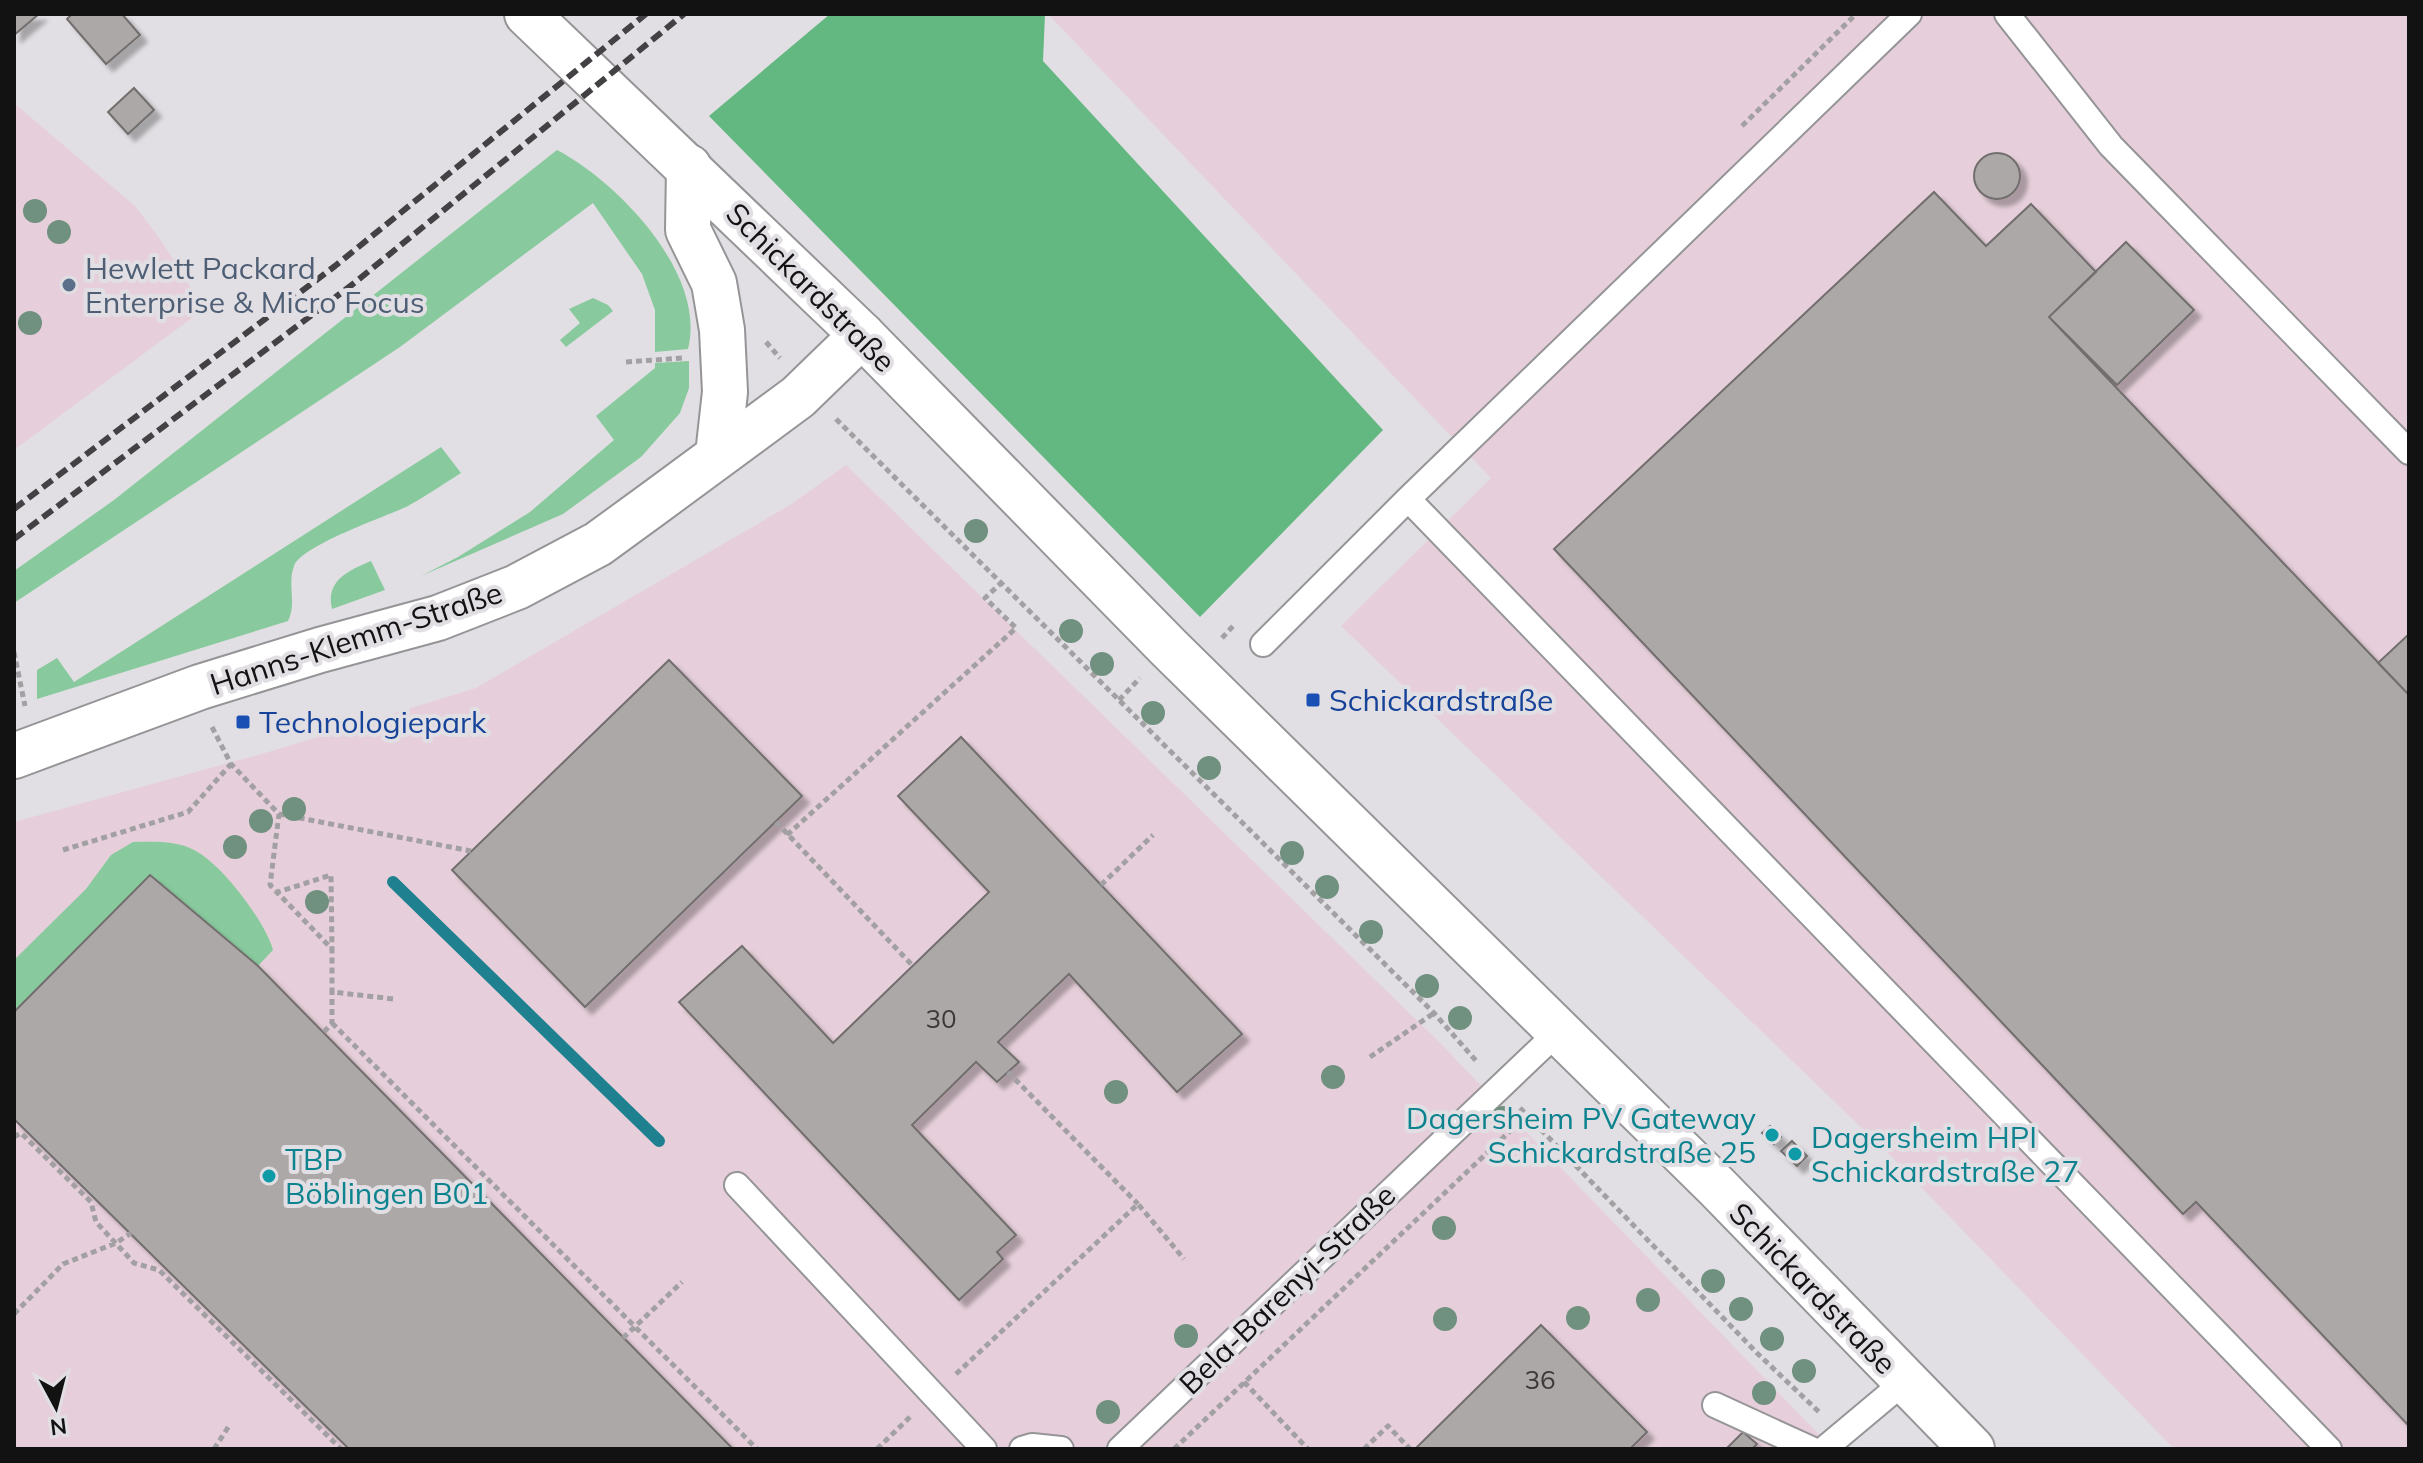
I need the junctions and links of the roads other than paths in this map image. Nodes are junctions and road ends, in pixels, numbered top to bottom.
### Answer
1 (527, 14) edge
2 (1909, 14) edge
3 (2007, 14) edge
4 (689, 167) junction
5 (862, 335) junction
6 (2409, 452) edge
7 (718, 455) junction
8 (1408, 499) junction
9 (1263, 644) dead end
10 (14, 756) edge
11 (1560, 1030) junction
12 (737, 1185) dead end
13 (1904, 1382) junction
14 (1715, 1405) dead end
15 (1833, 1442) edge
16 (984, 1449) edge
17 (1022, 1449) edge
18 (1061, 1449) edge
19 (1120, 1449) edge
20 (1811, 1449) edge
21 (1972, 1449) edge
22 (2329, 1449) edge

1 - 4 street, Schickardstraße
2 - 8 lane
3 - 6 lane
4 - 5 street, Schickardstraße
4 - 7 street
5 - 7 street, Hanns-Klemm-Straße
5 - 11 street, Schickardstraße
7 - 10 street, Hanns-Klemm-Straße
8 - 9 lane
8 - 22 lane
11 - 13 street, Schickardstraße
11 - 19 lane, Bela-Barenyi-Straße
12 - 16 lane
13 - 15 lane
13 - 21 street, Schickardstraße
14 - 20 lane
17 - 18 lane

